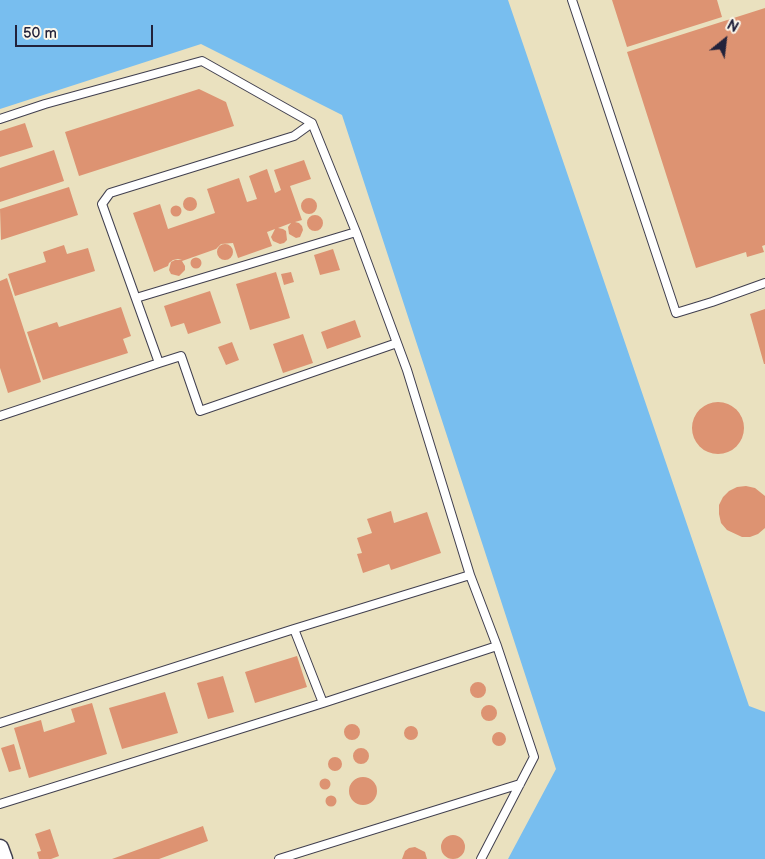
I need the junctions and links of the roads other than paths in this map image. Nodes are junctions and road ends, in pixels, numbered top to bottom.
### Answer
1 (572, 0) edge
2 (0, 119) edge
3 (312, 123) junction
4 (356, 232) junction
5 (765, 283) edge
6 (136, 298) junction
7 (397, 343) junction
8 (159, 363) junction
9 (0, 416) edge
10 (470, 575) junction
11 (294, 629) junction
12 (497, 646) junction
13 (323, 703) junction
14 (0, 723) edge
15 (520, 784) junction
16 (0, 804) edge
17 (0, 848) edge
18 (4, 859) edge
19 (279, 859) edge
20 (481, 859) edge

1 - 5 lane
2 - 3 lane
3 - 4 lane
3 - 6 lane
4 - 6 lane
4 - 7 lane
6 - 8 lane
7 - 8 lane
7 - 10 lane
8 - 9 lane
10 - 11 lane
10 - 12 lane
11 - 13 lane
11 - 14 lane
12 - 13 lane
12 - 15 lane
13 - 16 lane
15 - 19 lane
15 - 20 lane
17 - 18 street

